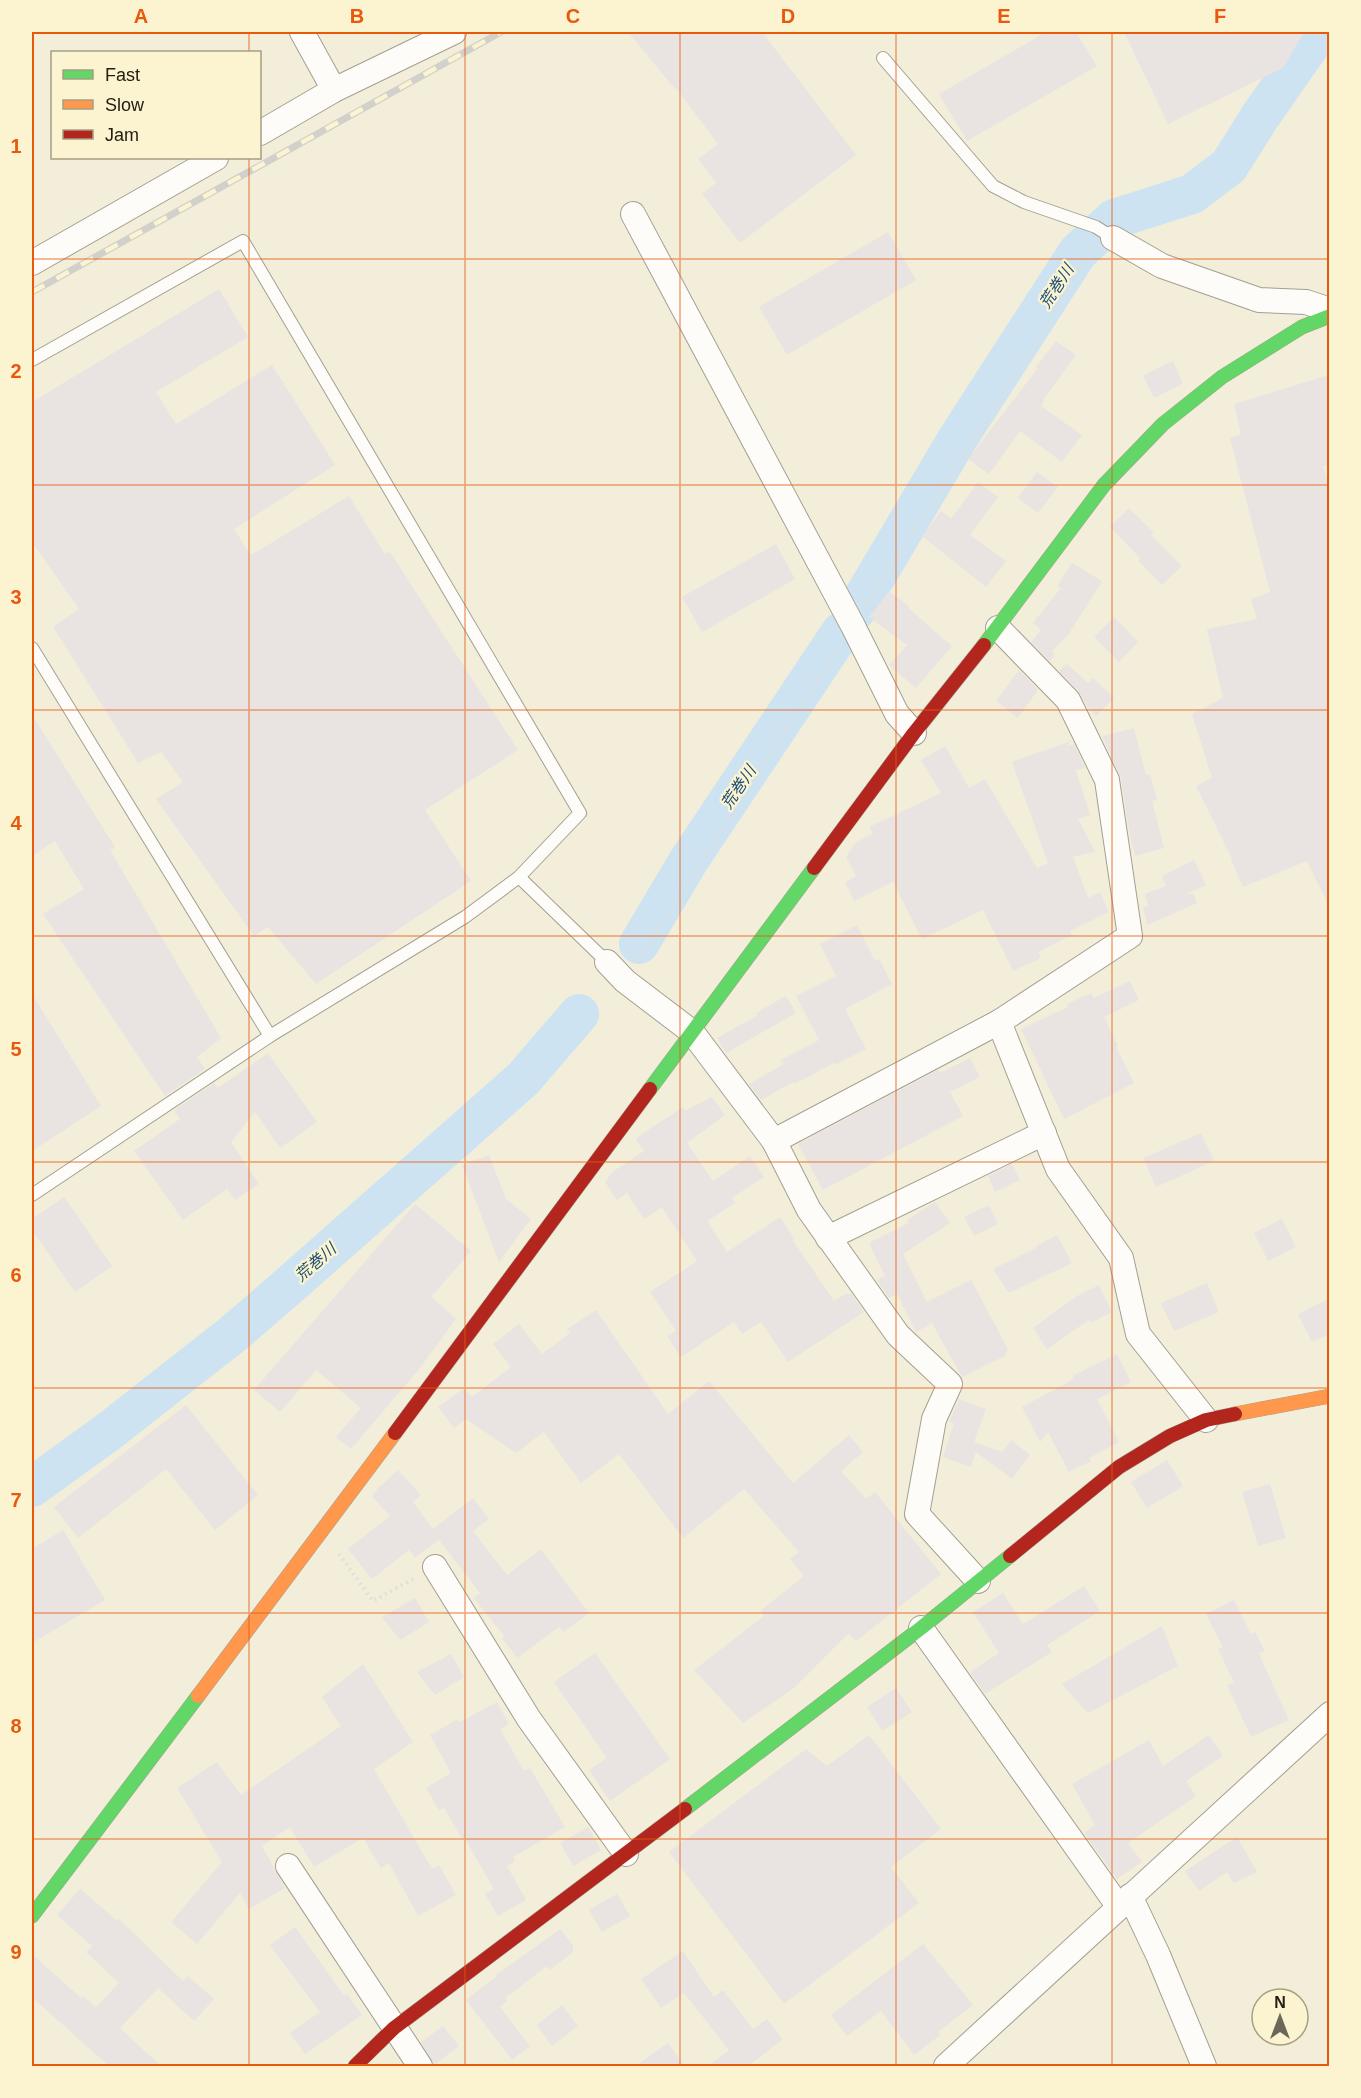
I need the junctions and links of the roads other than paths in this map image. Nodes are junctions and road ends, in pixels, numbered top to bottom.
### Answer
1 (302, 32) edge
2 (453, 32) edge
3 (883, 57) dead end
4 (334, 90) junction
5 (261, 132) edge
6 (214, 159) edge
7 (633, 214) dead end
8 (1106, 234) joint
9 (32, 263) edge
10 (1329, 310) edge
11 (1329, 316) edge
12 (32, 360) edge
13 (998, 628) junction
14 (32, 648) edge
15 (914, 733) junction
16 (519, 877) junction
17 (607, 962) joint
18 (999, 1022) junction
19 (692, 1032) junction
20 (270, 1036) junction
21 (1044, 1132) junction
22 (774, 1141) junction
23 (32, 1195) edge
24 (828, 1238) junction
25 (1329, 1396) edge
26 (1206, 1420) junction
27 (435, 1567) road end
28 (978, 1581) junction
29 (921, 1628) junction
30 (1329, 1714) edge
31 (626, 1854) junction
32 (288, 1866) dead end
33 (1125, 1901) junction
34 (32, 1916) edge
35 (394, 2028) junction
36 (355, 2067) edge
37 (420, 2067) edge
38 (946, 2067) edge
39 (1204, 2067) edge

1 - 4 street
2 - 4 street
3 - 8 lane
4 - 5 street
6 - 9 street
7 - 15 street
8 - 10 street
11 - 13 street
12 - 16 lane
13 - 15 street
13 - 18 street
14 - 20 lane
15 - 19 street
16 - 17 lane
16 - 20 lane
17 - 19 street
18 - 21 street
18 - 22 street
19 - 22 street
19 - 34 street
20 - 23 lane
21 - 24 street
21 - 26 street
22 - 24 street
24 - 28 street
25 - 26 street
26 - 28 street
27 - 31 street
28 - 29 street
29 - 31 street
29 - 33 street
30 - 33 street
31 - 35 street
32 - 35 street
33 - 38 street
33 - 39 street
35 - 36 street
35 - 37 street

